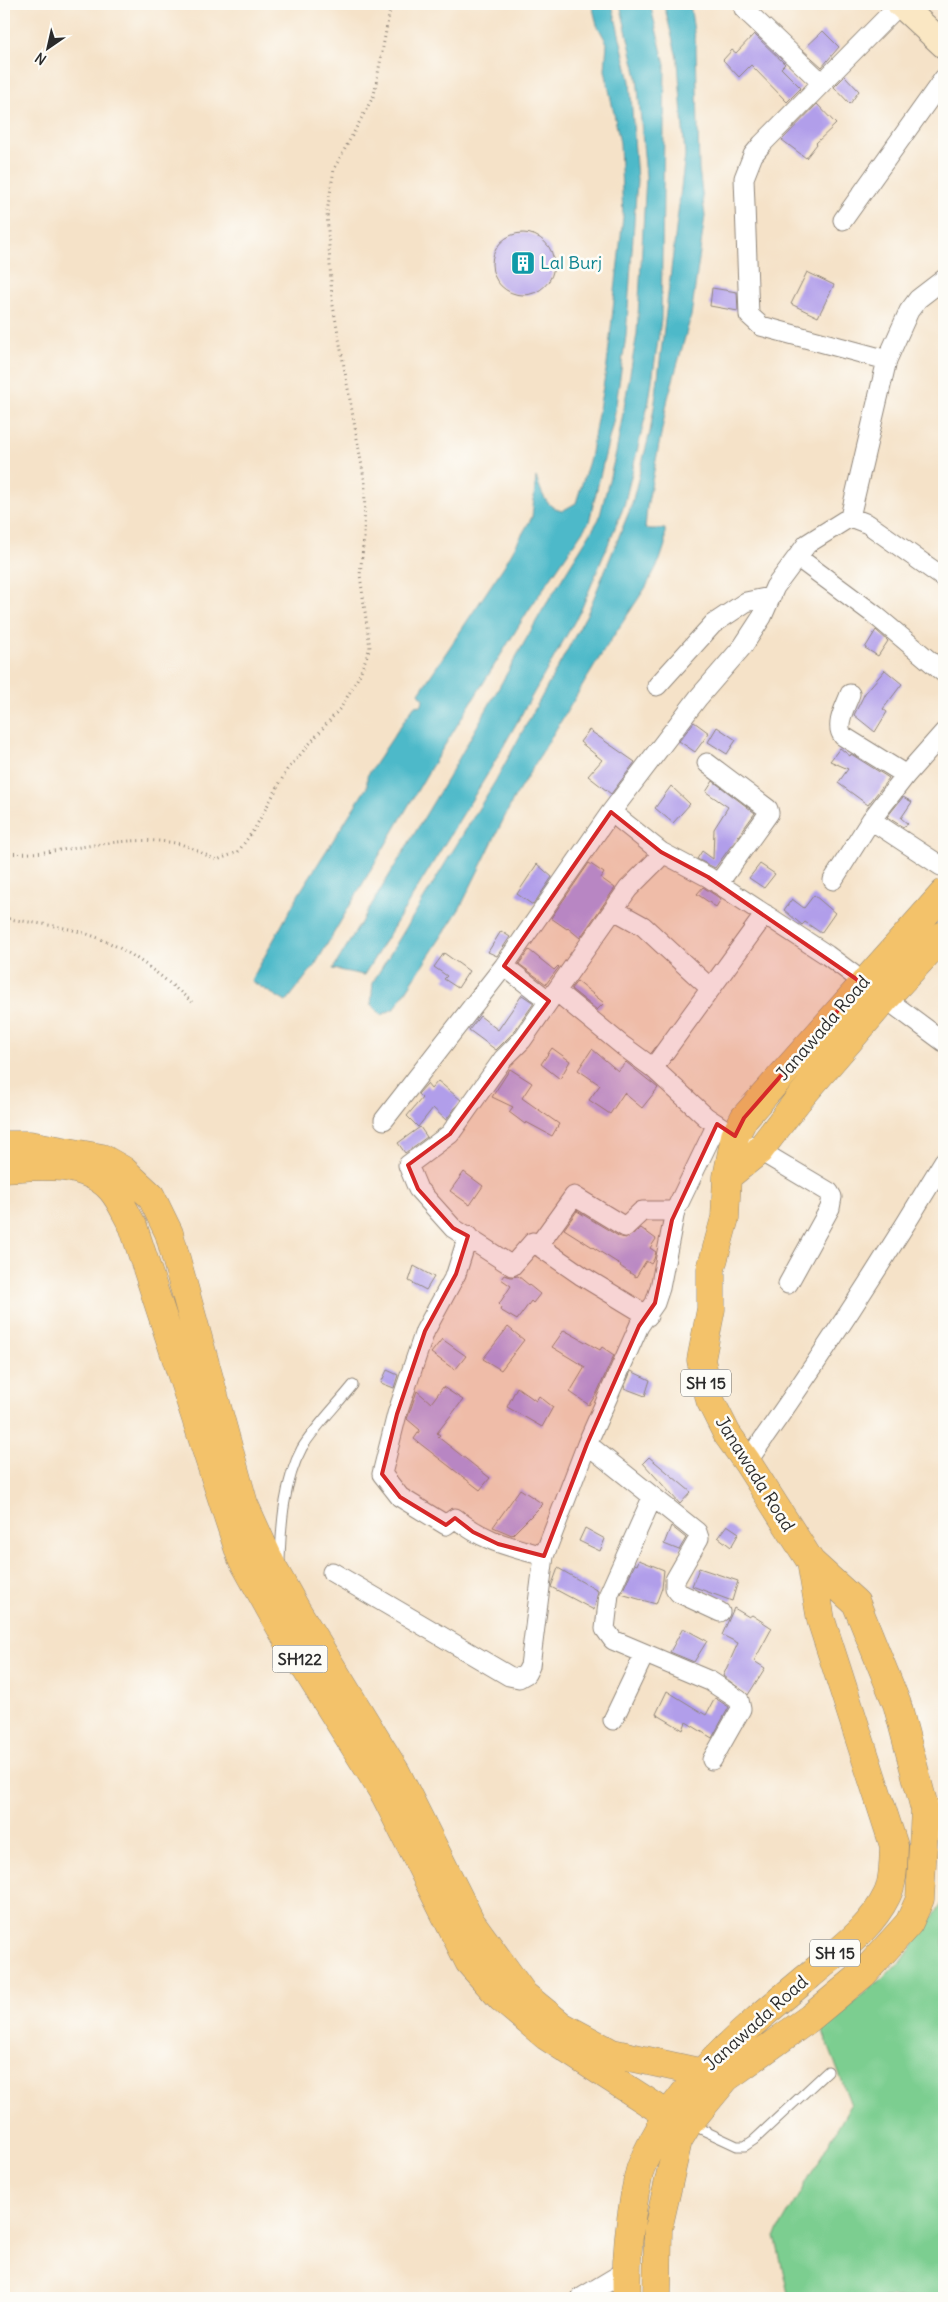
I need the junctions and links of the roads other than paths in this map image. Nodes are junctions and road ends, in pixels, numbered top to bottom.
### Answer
1 (743, 4) edge
2 (900, 4) edge
3 (944, 45) edge
4 (944, 78) edge
5 (822, 83) junction
6 (843, 220) dead end
7 (944, 279) edge
8 (888, 360) junction
9 (850, 517) junction
10 (797, 557) junction
11 (944, 578) edge
12 (770, 597) junction
13 (944, 673) edge
14 (657, 686) dead end
15 (850, 694) dead end
16 (944, 732) edge
17 (707, 763) dead end
18 (906, 775) junction
19 (611, 812) junction
20 (871, 820) junction
21 (661, 852) junction
22 (941, 866) dead end
23 (833, 880) dead end
24 (718, 884) junction
25 (944, 893) edge
26 (614, 910) junction
27 (765, 914) junction
28 (944, 935) edge
29 (504, 966) junction
30 (862, 983) junction
31 (710, 988) junction
32 (553, 996) junction
33 (884, 1000) junction
34 (944, 1042) edge
35 (653, 1068) junction
36 (384, 1120) dead end
37 (726, 1130) junction
38 (4, 1146) edge
39 (759, 1151) junction
40 (944, 1161) edge
41 (4, 1168) edge
42 (726, 1177) junction
43 (675, 1211) junction
44 (468, 1236) junction
45 (538, 1246) junction
46 (788, 1284) dead end
47 (648, 1316) junction
48 (353, 1385) dead end
49 (587, 1444) junction
50 (748, 1462) junction
51 (652, 1498) junction
52 (544, 1556) junction
53 (811, 1562) junction
54 (332, 1572) dead end
55 (279, 1579) junction
56 (720, 1612) dead end
57 (644, 1655) junction
58 (613, 1720) dead end
59 (712, 1760) dead end
60 (935, 1821) edge
61 (828, 2071) dead end
62 (714, 2075) junction
63 (678, 2119) junction
64 (626, 2271) junction
65 (581, 2298) edge
66 (627, 2298) edge
67 (657, 2298) edge

1 - 5 street
2 - 3 street
2 - 5 street
4 - 6 street
5 - 8 street
7 - 8 street
8 - 9 street
9 - 10 street
9 - 11 street
10 - 12 street
10 - 13 street
12 - 14 street
12 - 19 street
15 - 18 street
16 - 18 street
17 - 24 street
18 - 20 street
19 - 21 street
19 - 29 street
20 - 22 street
20 - 23 street
21 - 24 street
21 - 26 street
24 - 27 street
25 - 30 main road, Janawada Road / SH 15
26 - 31 street
26 - 32 street
27 - 30 street
27 - 31 street
28 - 33 main road, Janawada Road
29 - 32 street
29 - 36 street
30 - 33 street
30 - 37 main road, Janawada Road / SH 15
31 - 35 street
32 - 35 street
32 - 44 street
33 - 34 street
33 - 39 main road, Janawada Road
35 - 37 street
37 - 39 street
37 - 42 main road, Janawada Road / SH 15
37 - 43 street
38 - 55 main road
39 - 42 main road, Janawada Road
39 - 46 street
40 - 50 street
41 - 63 main road, SH122
42 - 50 main road, Janawada Road / SH 15
43 - 45 street
43 - 47 street
44 - 45 street
44 - 52 street
45 - 47 street
47 - 49 street
48 - 55 lane
49 - 51 street
49 - 52 street
50 - 53 main road, Janawada Road / SH 15
51 - 56 street
51 - 57 street
52 - 54 street
53 - 60 main road, Janawada Road / SH 15
53 - 62 main road, Janawada Road / SH 15
55 - 62 main road
57 - 58 street
57 - 59 street
60 - 62 main road, Janawada Road / SH 15
61 - 63 lane
62 - 63 main road, Janawada Road / SH 15
63 - 64 main road, Janawada Road / SH 15
63 - 67 main road, Janawada Road / SH 15
64 - 65 street
64 - 66 main road, Janawada Road / SH 15

